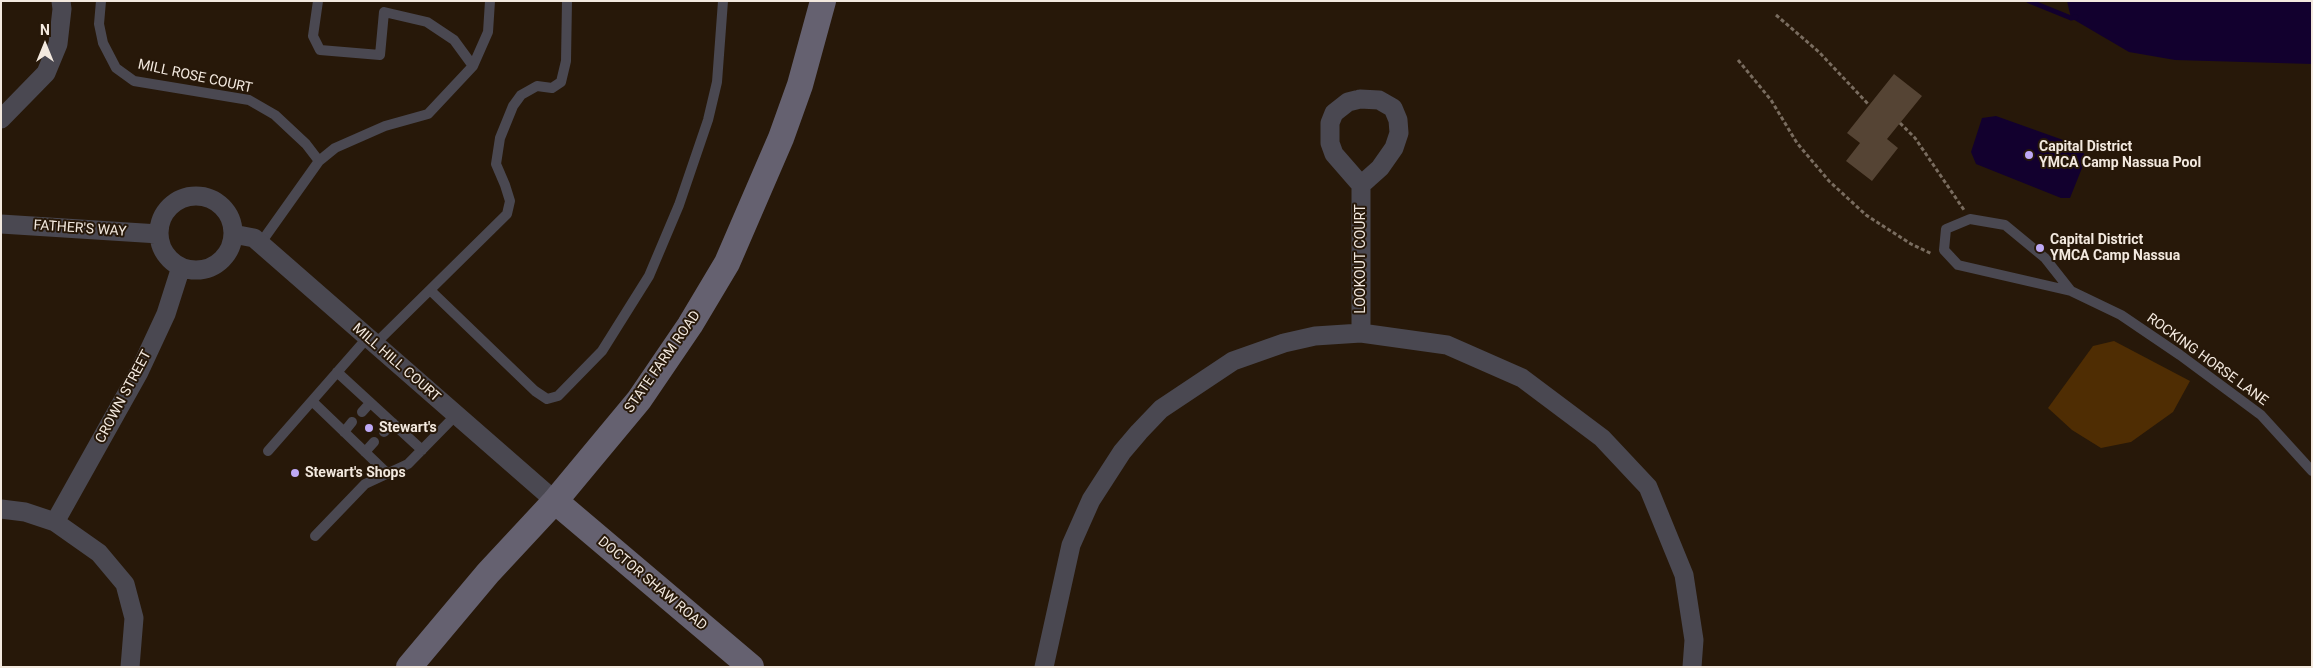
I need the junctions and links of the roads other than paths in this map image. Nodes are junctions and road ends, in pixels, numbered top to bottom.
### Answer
1 (61, 1) edge
2 (101, 1) edge
3 (318, 1) edge
4 (490, 1) edge
5 (567, 1) edge
6 (723, 1) edge
7 (823, 1) edge
8 (473, 66) junction
9 (1, 119) edge
10 (319, 161) junction
11 (1361, 185) junction
12 (1, 224) edge
13 (159, 234) junction
14 (233, 234) junction
15 (260, 244) junction
16 (182, 267) junction
17 (430, 290) junction
18 (2071, 291) junction
19 (1360, 333) junction
20 (371, 341) junction
21 (337, 372) junction
22 (312, 401) junction
23 (370, 403) junction
24 (362, 412) dead end
25 (456, 416) junction
26 (352, 422) dead end
27 (393, 423) junction
28 (344, 432) junction
29 (384, 432) dead end
30 (374, 442) dead end
31 (422, 450) junction
32 (268, 452) dead end
33 (365, 452) junction
34 (2312, 471) edge
35 (388, 474) junction
36 (555, 501) junction
37 (1, 509) edge
38 (55, 522) junction
39 (315, 536) dead end
40 (130, 667) edge
41 (409, 667) edge
42 (751, 667) edge
43 (1044, 667) edge
44 (1692, 667) edge

1 - 9 street
2 - 10 lane, MILL ROSE COURT
3 - 8 lane
4 - 8 lane
5 - 17 lane
6 - 17 lane
7 - 36 main road, STATE FARM ROAD
8 - 10 lane
10 - 15 lane
11 - 11 street, LOOKOUT COURT
11 - 19 street, LOOKOUT COURT
12 - 13 street, FATHER'S WAY
13 - 14 street
13 - 16 street
14 - 15 street, MILL HILL COURT
14 - 16 street
15 - 20 street, MILL HILL COURT
16 - 38 street, CROWN STREET
17 - 20 lane
18 - 18 lane, ROCKING HORSE LANE
18 - 34 lane, ROCKING HORSE LANE
19 - 43 street
19 - 44 street
20 - 21 lane
20 - 25 street, MILL HILL COURT
21 - 22 lane
21 - 23 lane
22 - 28 lane
22 - 32 lane
23 - 24 lane
23 - 27 lane
25 - 31 lane
25 - 36 street, MILL HILL COURT
26 - 28 lane
27 - 29 lane
27 - 31 lane
28 - 33 lane
30 - 33 lane
31 - 35 lane
33 - 35 lane
35 - 39 lane
36 - 41 main road, STATE FARM ROAD
36 - 42 main road, DOCTOR SHAW ROAD
37 - 38 street
38 - 40 street

